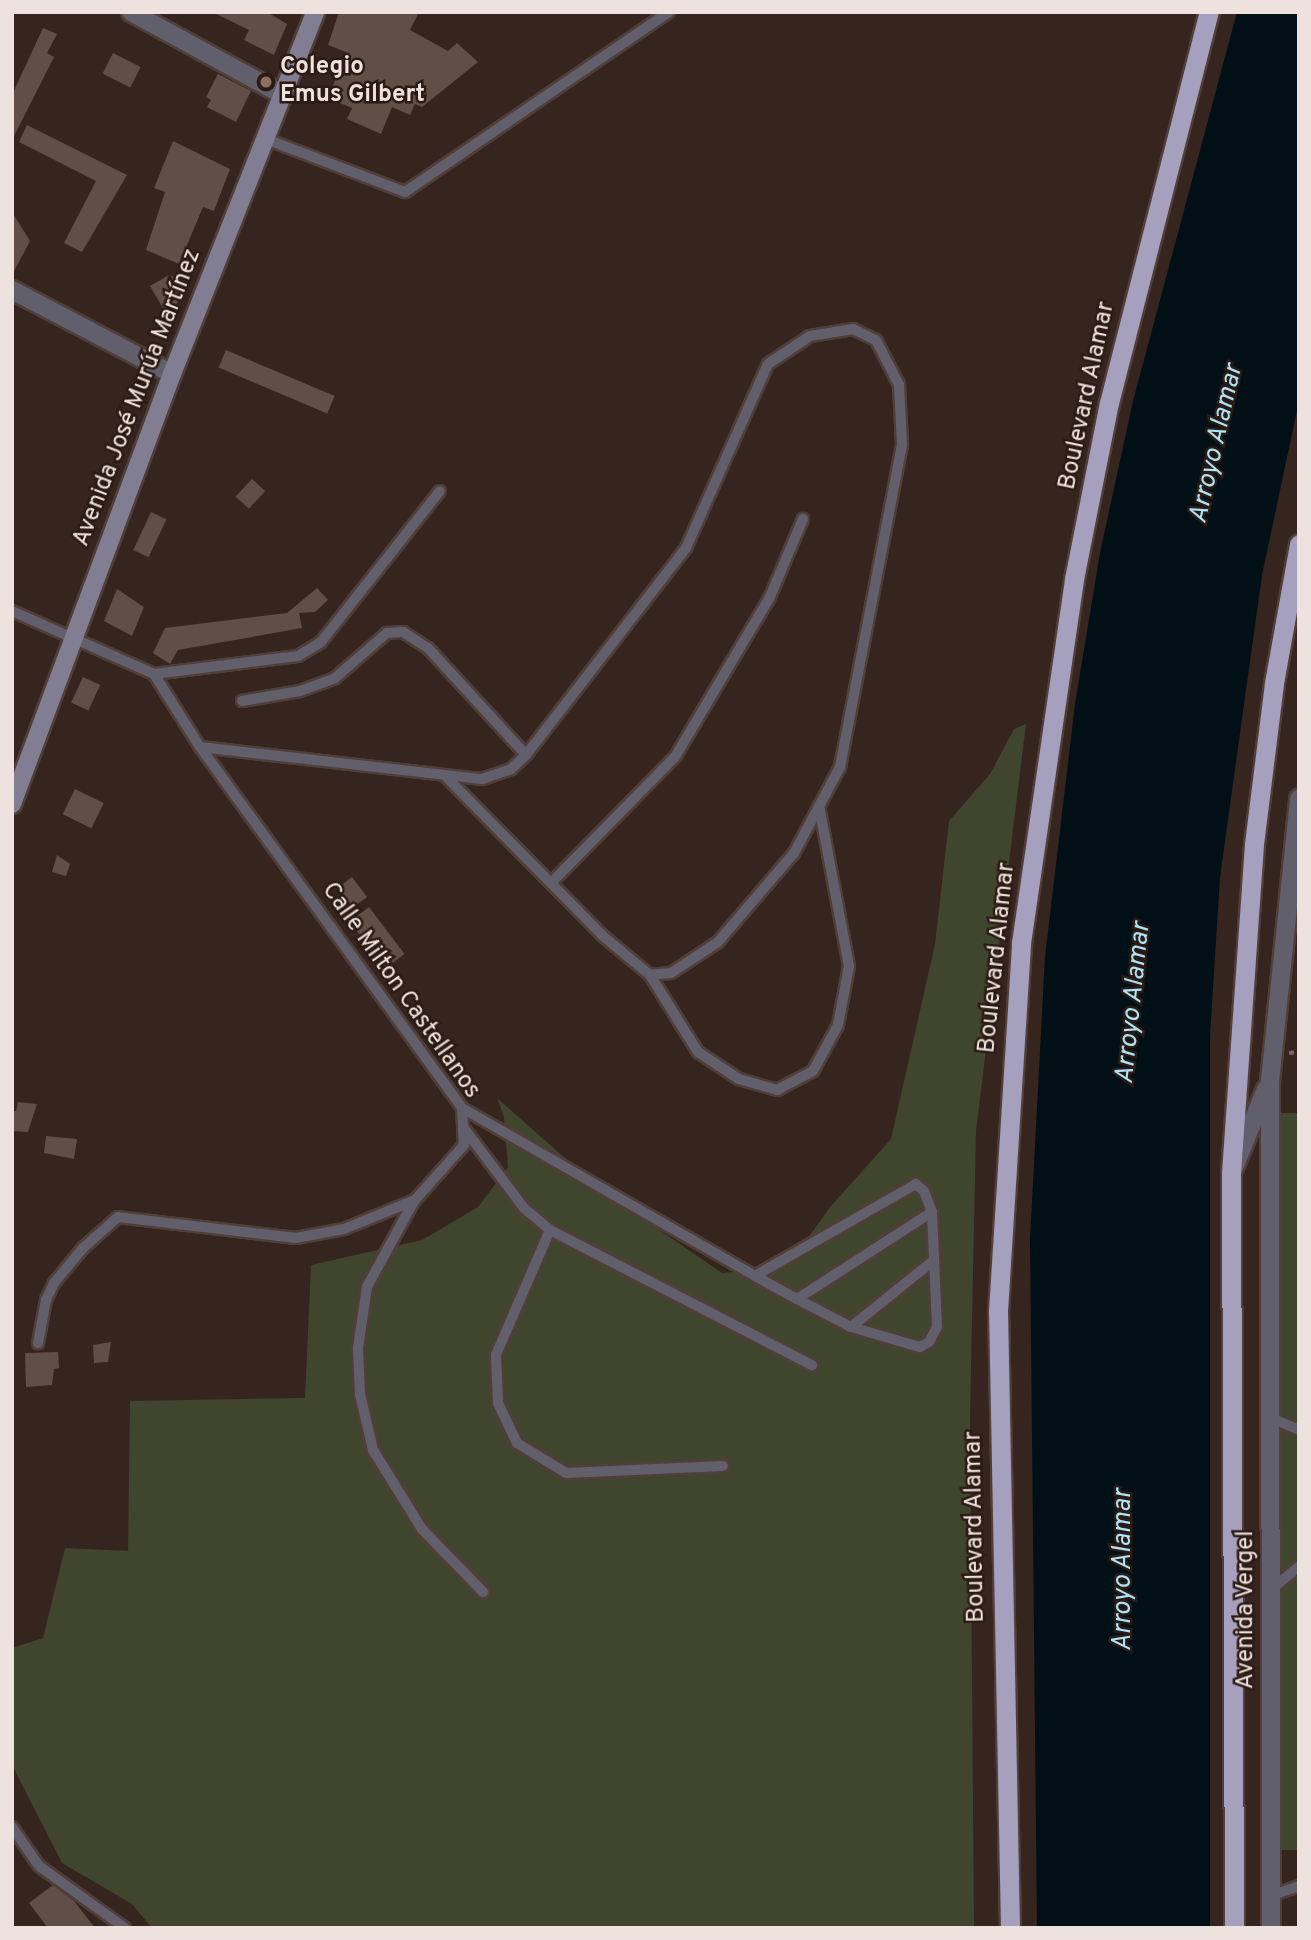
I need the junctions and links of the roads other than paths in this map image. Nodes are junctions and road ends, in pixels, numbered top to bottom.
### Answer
1 (131, 12) edge
2 (315, 12) edge
3 (669, 12) edge
4 (1209, 12) edge
5 (284, 95) junction
6 (266, 138) junction
7 (12, 290) edge
8 (172, 374) junction
9 (440, 491) dead end
10 (803, 519) dead end
11 (1299, 544) edge
12 (12, 611) edge
13 (72, 635) junction
14 (154, 674) junction
15 (242, 701) dead end
16 (200, 747) junction
17 (526, 755) junction
18 (446, 776) junction
19 (1299, 798) edge
20 (12, 804) edge
21 (819, 806) junction
22 (551, 883) junction
23 (650, 975) junction
24 (1270, 1081) junction
25 (462, 1108) junction
26 (463, 1127) junction
27 (1231, 1173) junction
28 (415, 1200) junction
29 (932, 1212) junction
30 (550, 1230) junction
31 (934, 1261) junction
32 (755, 1276) junction
33 (797, 1299) junction
34 (851, 1327) junction
35 (38, 1343) dead end
36 (812, 1365) dead end
37 (1270, 1418) junction
38 (1299, 1430) edge
39 (723, 1465) dead end
40 (1299, 1566) edge
41 (1272, 1589) junction
42 (483, 1592) dead end
43 (12, 1827) edge
44 (1299, 1886) edge
45 (1273, 1895) junction
46 (125, 1928) edge
47 (1010, 1928) edge
48 (1234, 1928) edge
49 (1271, 1928) edge

1 - 5 street
2 - 5 main road, Avenida José Murúa Martínez
3 - 6 lane
4 - 47 highway, Boulevard Alamar
5 - 6 main road, Avenida José Murúa Martínez
6 - 8 main road, Avenida José Murúa Martínez
7 - 8 street
8 - 13 main road, Avenida José Murúa Martínez
9 - 14 lane
10 - 22 lane
11 - 27 highway
12 - 13 lane
13 - 14 lane
13 - 20 main road, Avenida José Murúa Martínez
14 - 16 lane, Calle Milton Castellanos
15 - 17 lane
16 - 18 lane
16 - 25 lane, Calle Milton Castellanos
17 - 18 lane
17 - 21 lane
18 - 22 lane
19 - 24 street
21 - 23 lane
21 - 23 lane
22 - 23 lane
24 - 27 street
24 - 37 street, Avenida Vergel
25 - 26 lane, Calle Milton Castellanos
25 - 32 lane
26 - 28 lane, Calle Milton Castellanos
26 - 30 lane
27 - 48 highway
28 - 35 lane, Calle Milton Castellanos
28 - 42 lane
29 - 31 lane
29 - 32 lane
29 - 33 lane
30 - 36 lane
30 - 39 lane
31 - 34 lane
31 - 34 lane
32 - 33 lane
33 - 34 lane
37 - 38 lane
37 - 41 street, Avenida Vergel
40 - 41 lane
41 - 45 street, Avenida Vergel
43 - 46 lane
44 - 45 lane
45 - 49 street, Avenida Vergel

